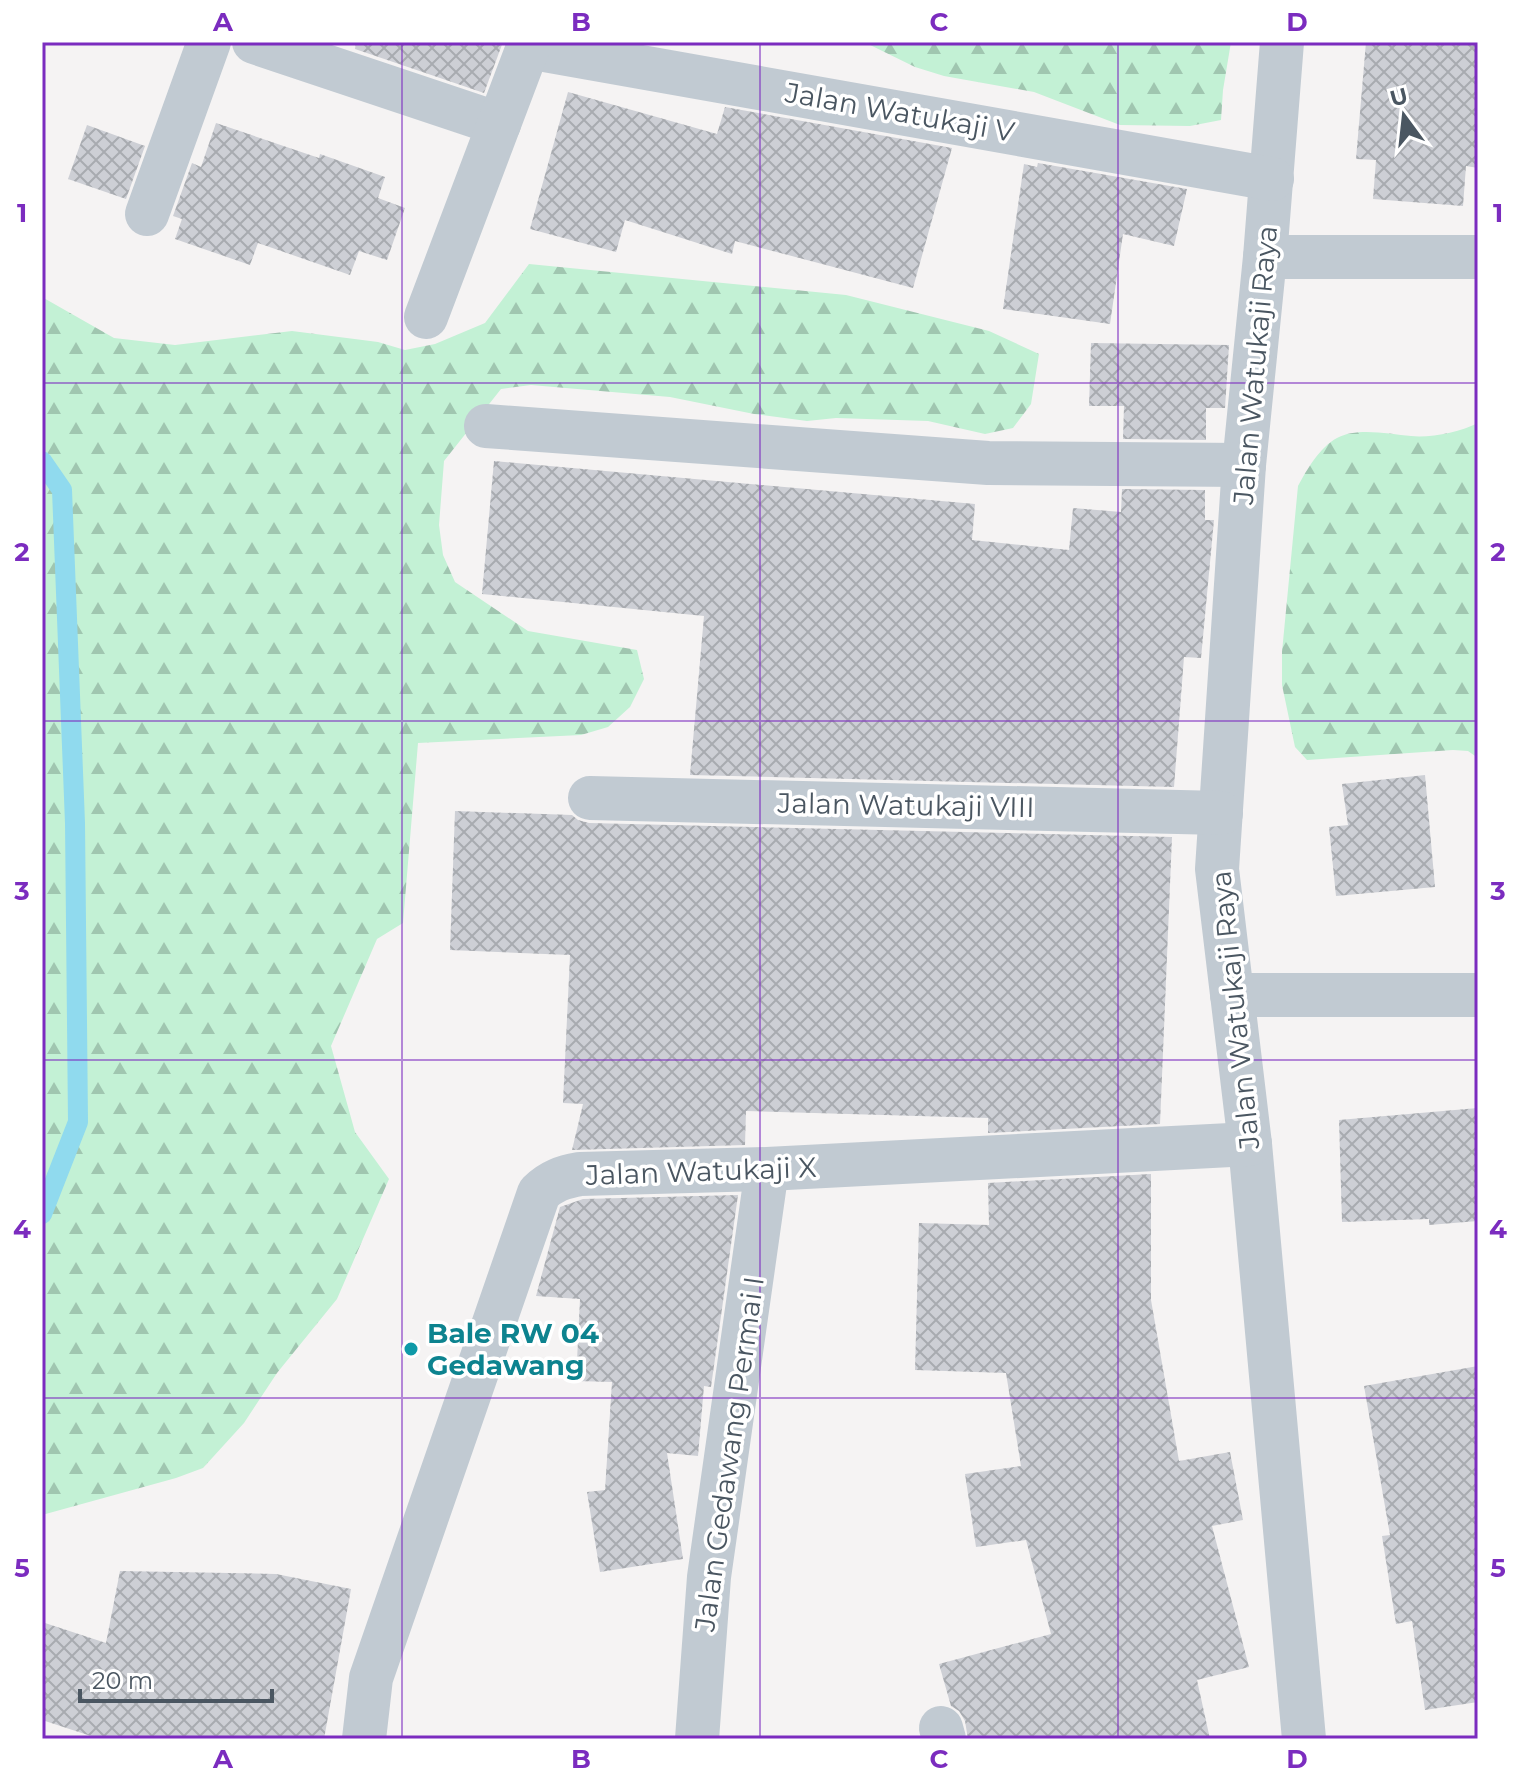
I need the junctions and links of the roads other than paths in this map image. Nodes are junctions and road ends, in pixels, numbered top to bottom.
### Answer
1 (209, 42) edge
2 (254, 42) edge
3 (1282, 42) edge
4 (529, 44) edge
5 (499, 124) junction
6 (1272, 179) junction
7 (147, 214) dead end
8 (1265, 257) junction
9 (1478, 257) edge
10 (426, 317) dead end
11 (486, 426) dead end
12 (1244, 465) junction
13 (590, 798) dead end
14 (1221, 813) junction
15 (1232, 995) junction
16 (1478, 995) edge
17 (1250, 1144) junction
18 (767, 1169) junction
19 (364, 1739) edge
20 (697, 1739) edge
21 (1304, 1739) edge

1 - 7 street
2 - 5 street
3 - 6 street, Jalan Watukaji Raya
4 - 5 street
4 - 6 street, Jalan Watukaji V
5 - 10 street
6 - 8 street, Jalan Watukaji Raya
8 - 9 street
8 - 12 street, Jalan Watukaji Raya
11 - 12 street
12 - 14 street, Jalan Watukaji Raya
13 - 14 street, Jalan Watukaji VIII
14 - 15 street, Jalan Watukaji Raya
15 - 16 street
15 - 17 street, Jalan Watukaji Raya
17 - 18 street, Jalan Watukaji X
17 - 21 street, Jalan Watukaji Raya
18 - 19 street, Jalan Watukaji X
18 - 20 street, Jalan Gedawang Permai I

